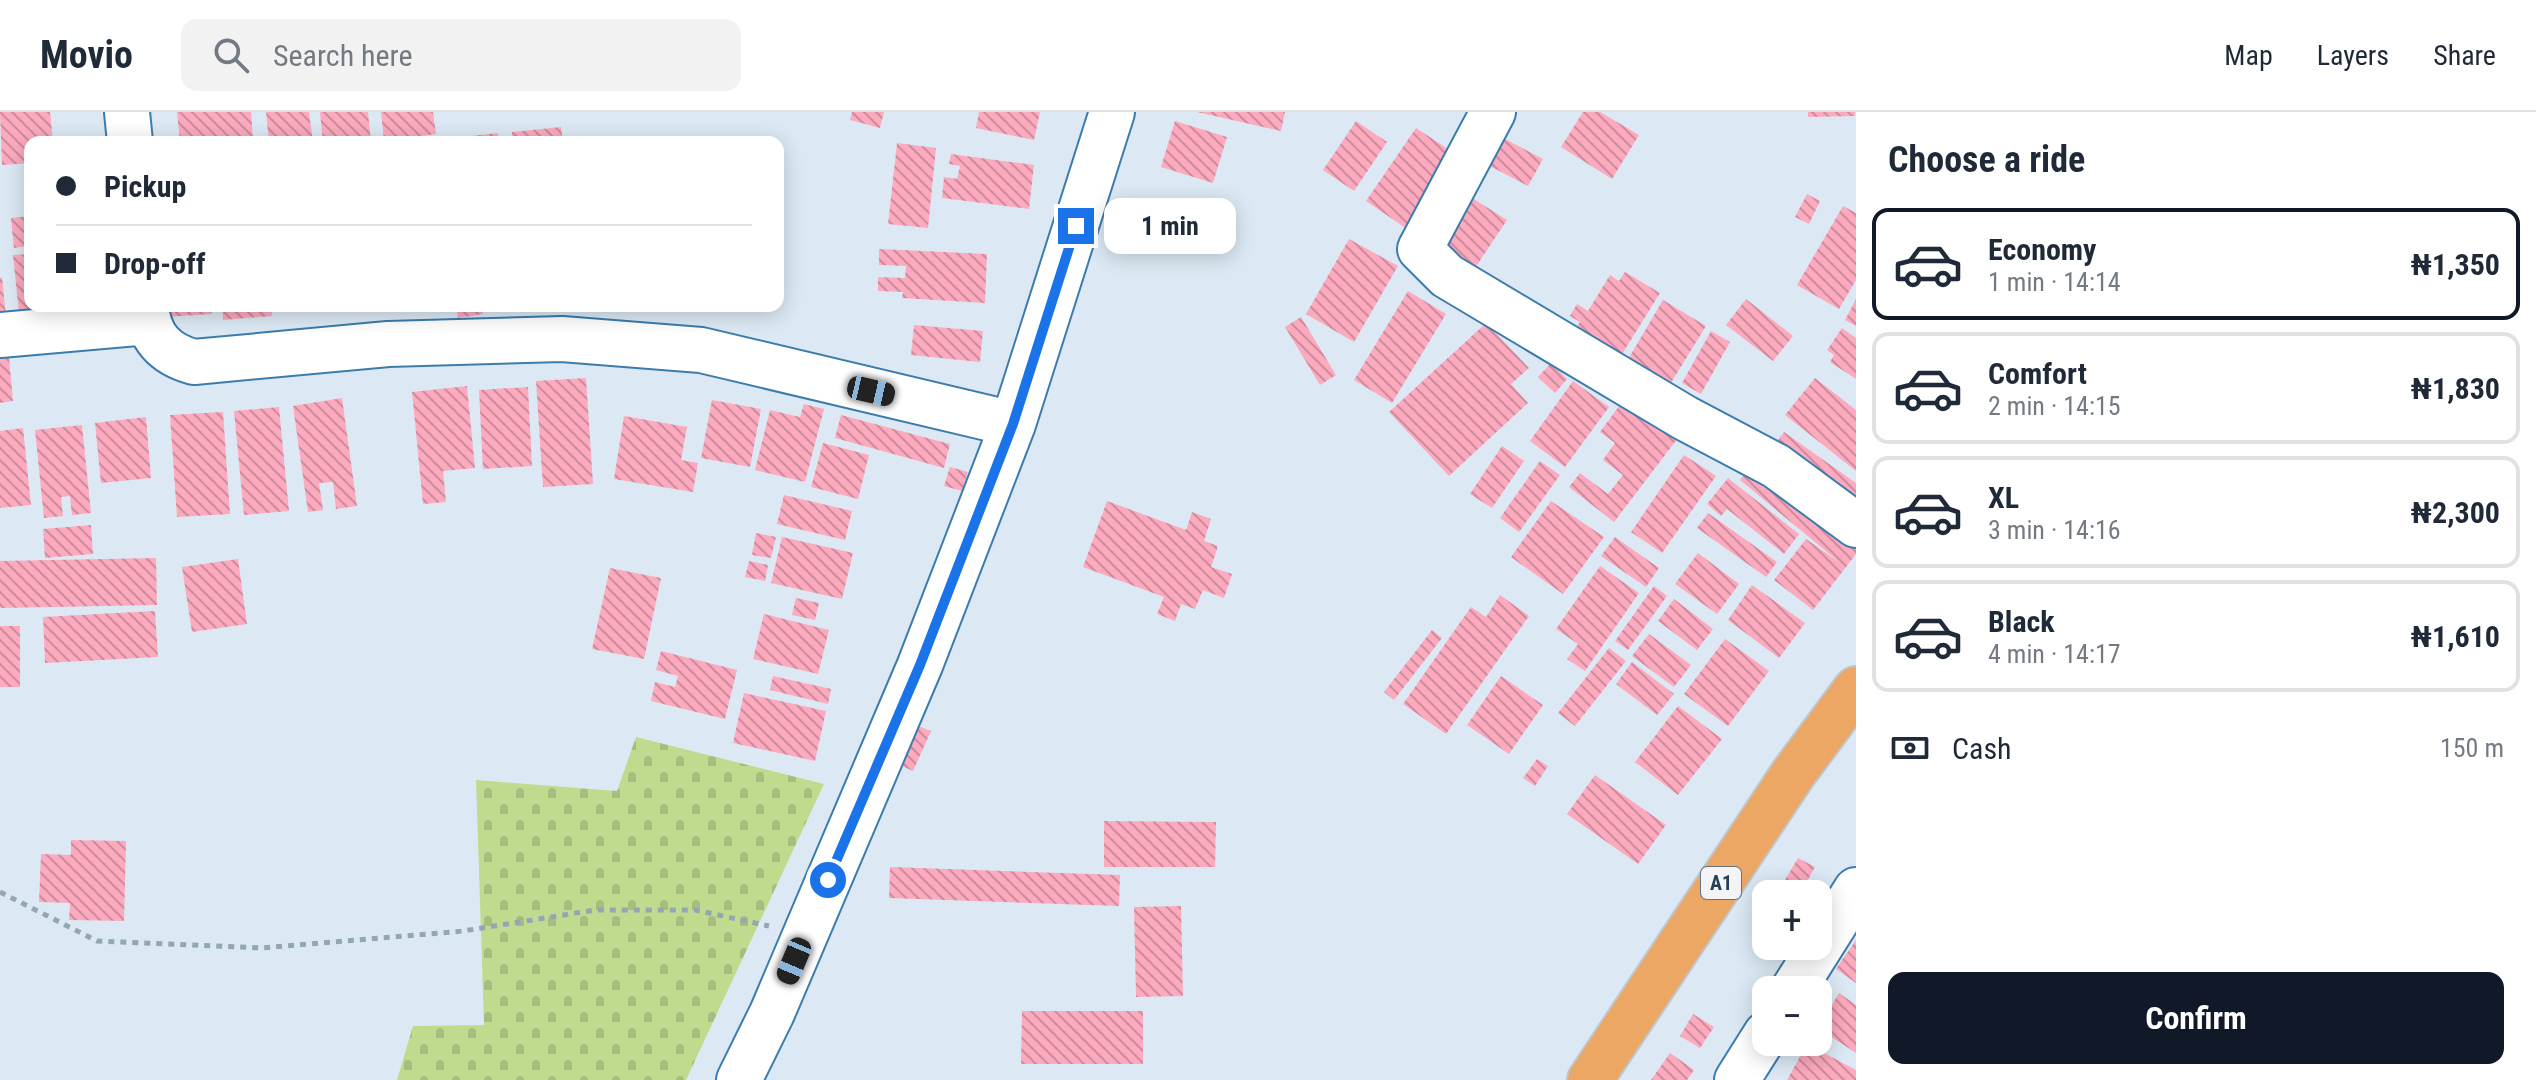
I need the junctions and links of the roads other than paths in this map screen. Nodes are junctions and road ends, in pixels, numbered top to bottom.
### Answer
1 (127, 112) edge
2 (1112, 112) edge
3 (1493, 112) edge
4 (129, 136) edge
5 (147, 314) edge
6 (0, 335) edge
7 (1013, 424) junction
8 (1856, 525) edge
9 (1856, 689) edge
10 (1856, 890) edge
11 (1802, 976) edge
12 (1753, 1056) edge
13 (1739, 1079) edge
14 (739, 1080) edge
15 (1590, 1080) edge

1 - 4 street
2 - 7 street
3 - 8 street
5 - 6 street
5 - 7 street
7 - 14 street
9 - 15 highway, A1
10 - 11 street
12 - 13 street

